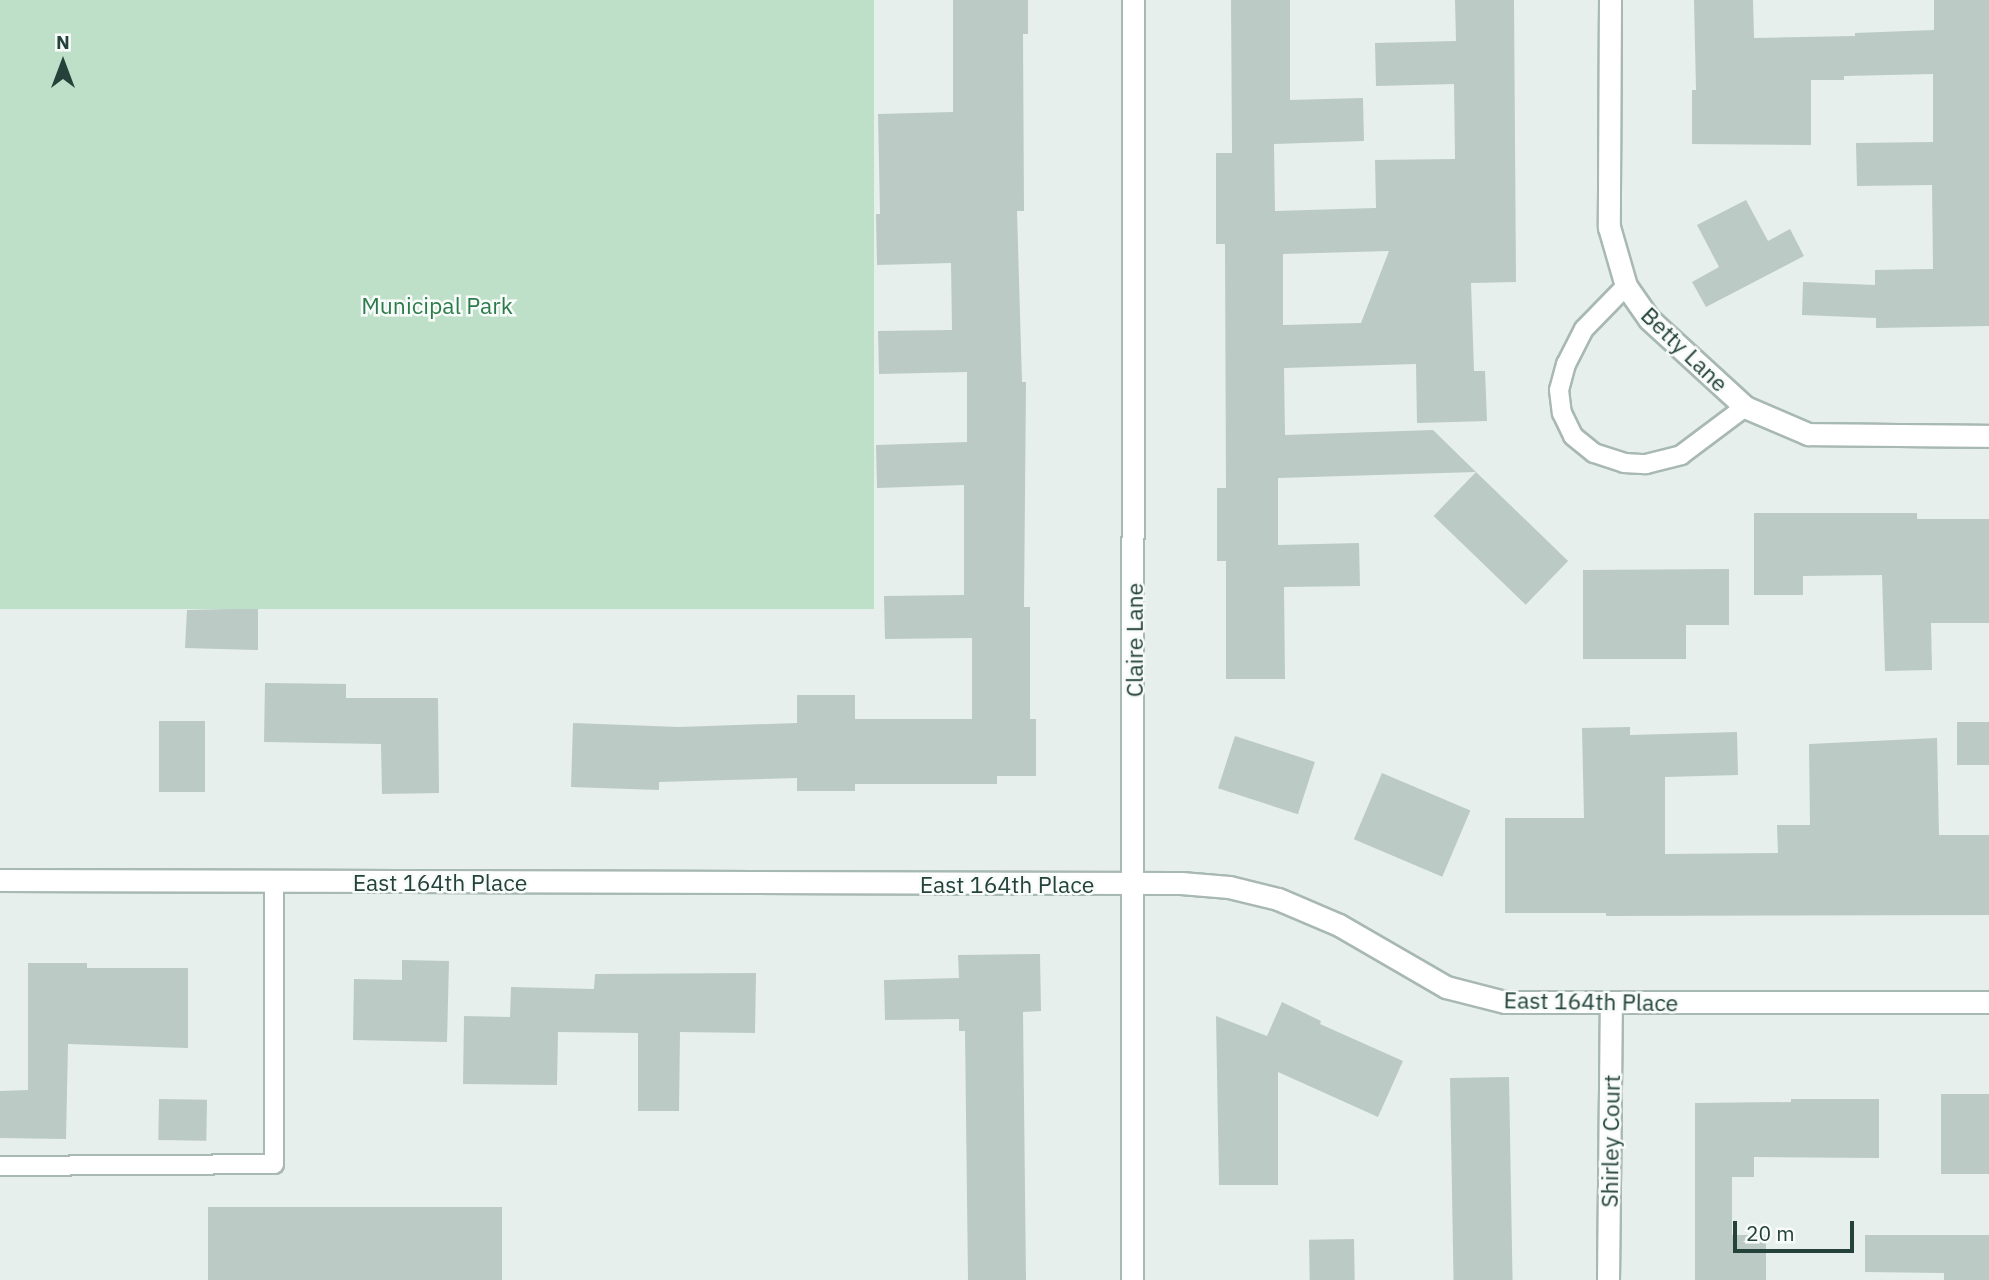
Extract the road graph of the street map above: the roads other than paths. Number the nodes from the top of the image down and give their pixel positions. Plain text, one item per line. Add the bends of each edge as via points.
1 (1133, 0) edge
2 (1610, 0) edge
3 (1626, 286) junction
4 (1745, 407) junction
5 (1989, 436) edge
6 (0, 880) edge
7 (274, 881) junction
8 (1134, 884) junction
9 (1989, 1002) edge
10 (1611, 1003) junction
11 (0, 1166) edge
12 (1132, 1280) edge
13 (1608, 1280) edge

1 - 8 street, Claire Lane
2 - 3 street, Betty Lane via 1609,227
3 - 4 street, Betty Lane via 1649,318
3 - 4 lane via 1584,329 1566,364 1559,390 1562,412 1573,436 1594,453 1624,463 1646,464 1681,455
4 - 5 street, Betty Lane via 1808,434
6 - 7 street, East 164th Place
7 - 8 street, East 164th Place
7 - 11 lane via 274,1164
8 - 10 street, East 164th Place via 1229,887 1278,899 1339,925 1463,994 1505,1002
8 - 12 street, Claire Lane
9 - 10 street, East 164th Place
10 - 13 street, Shirley Court

